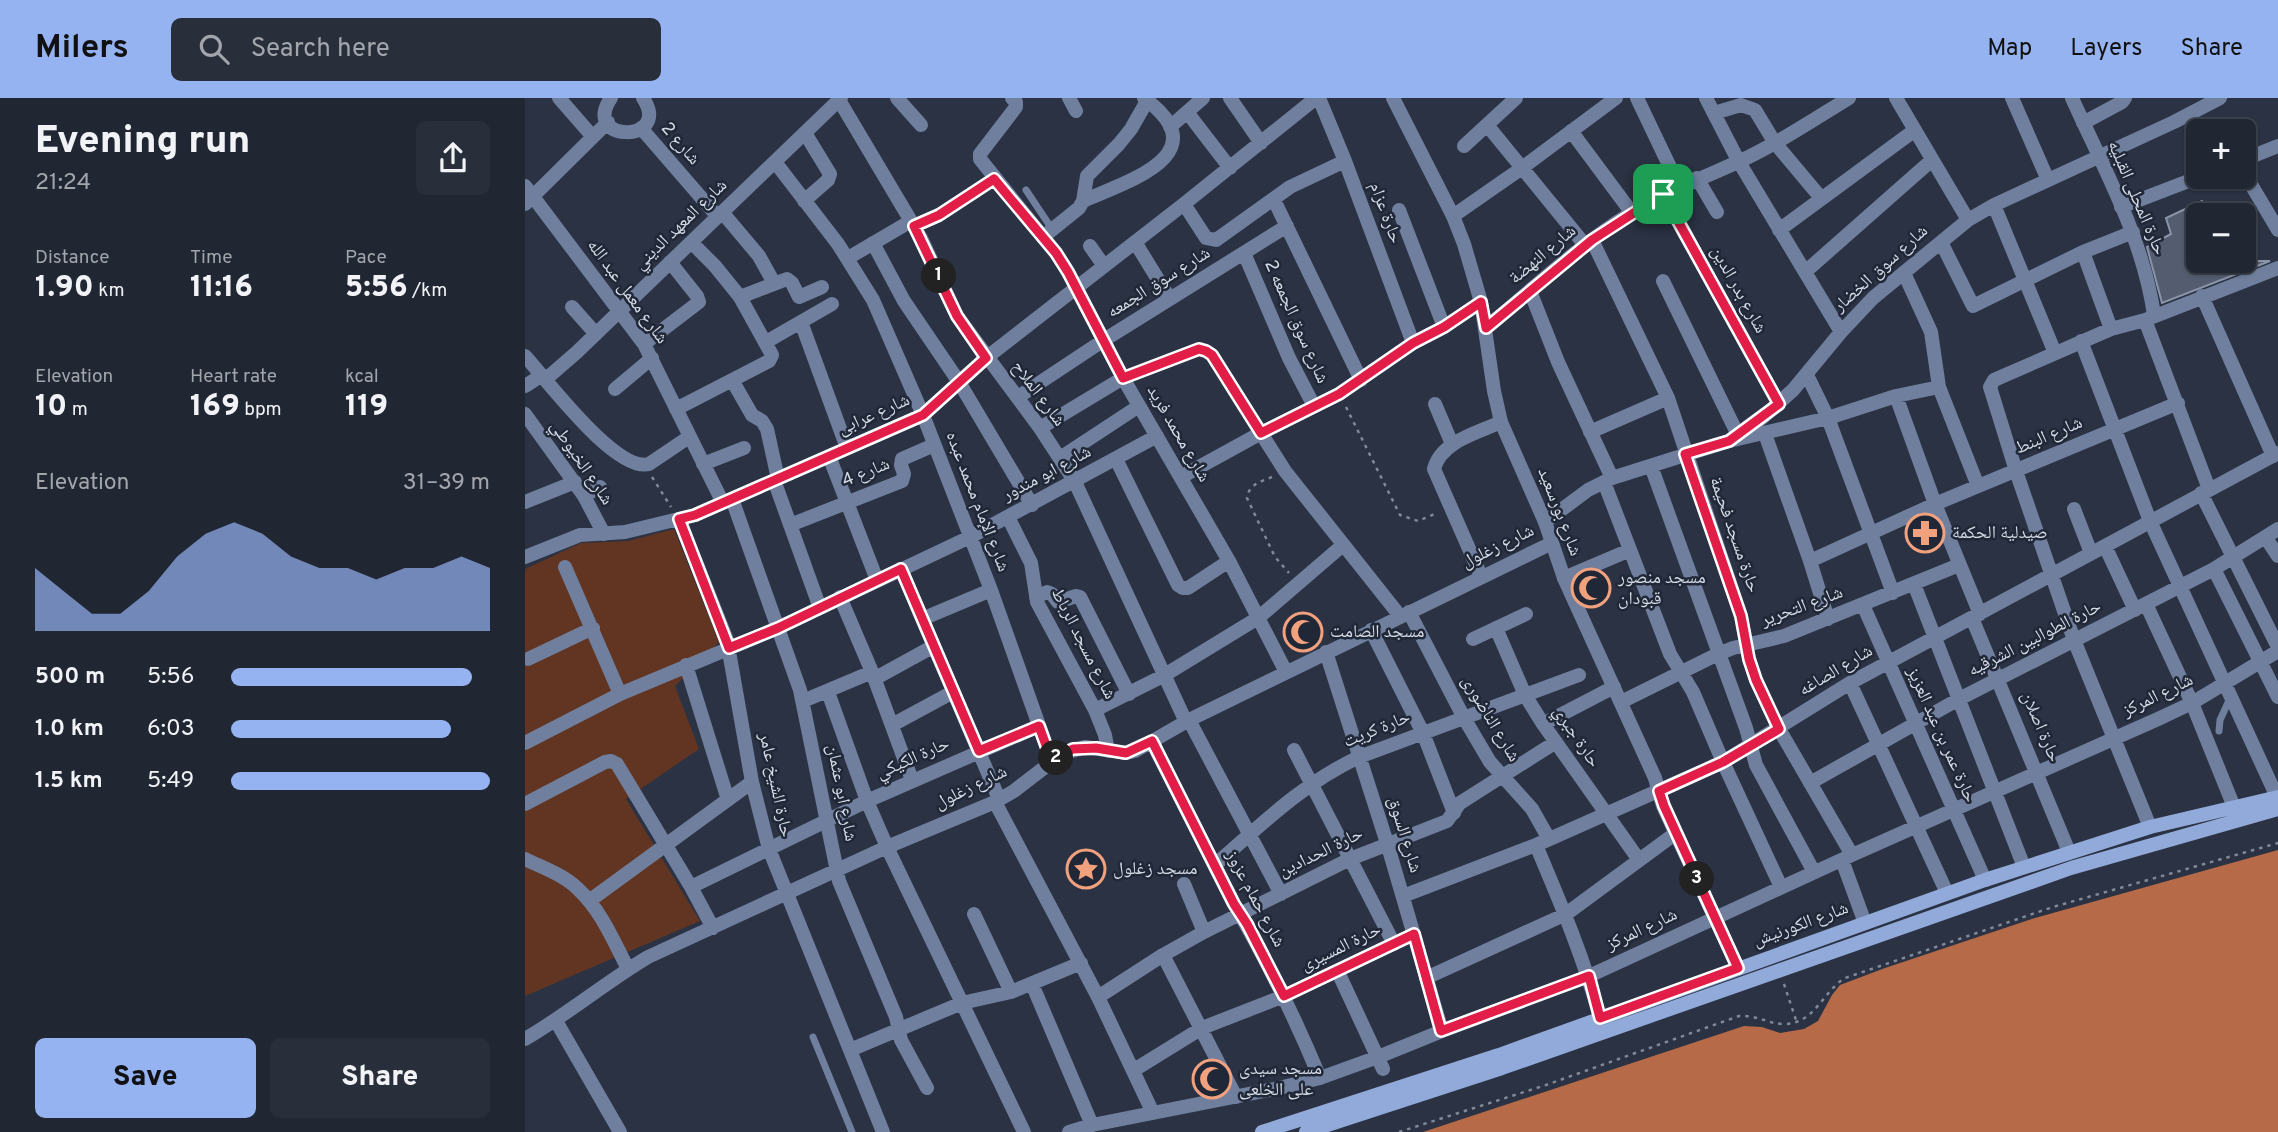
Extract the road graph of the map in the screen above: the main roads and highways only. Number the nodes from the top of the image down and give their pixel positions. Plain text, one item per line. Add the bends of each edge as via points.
1 (2278, 797) edge
2 (2278, 809) edge
3 (1713, 985) junction
4 (1262, 1132) edge
5 (1306, 1132) edge

1 - 3 main road, شارع الكورنيش via 2150,827 2069,852 1738,968
2 - 3 main road, شارع الكورنيش via 2071,868 1779,970
3 - 4 main road, شارع الكورنيش via 1600,1018
3 - 5 main road, شارع الكورنيش via 1502,1068

